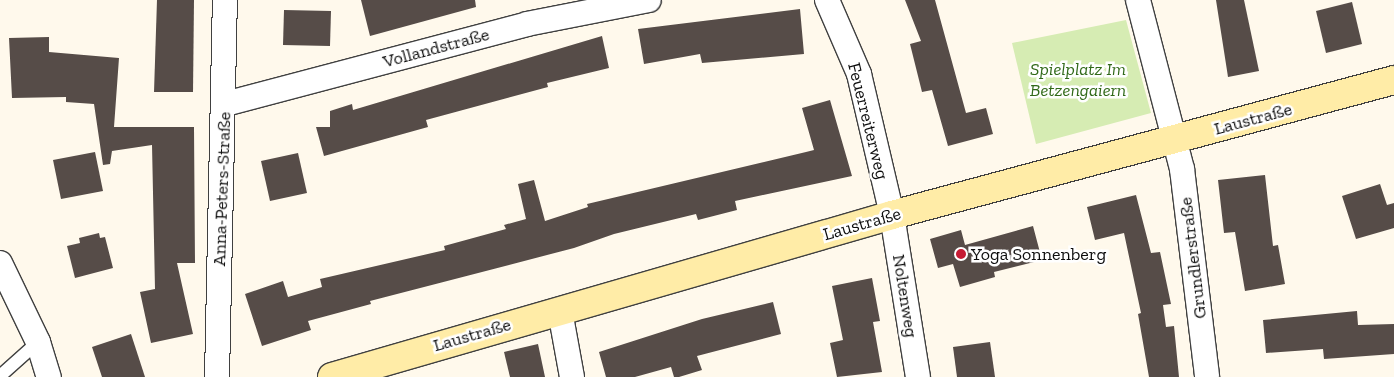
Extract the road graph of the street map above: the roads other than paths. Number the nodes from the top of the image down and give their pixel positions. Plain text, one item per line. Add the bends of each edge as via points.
1 (225, 0) edge
2 (649, 0) edge
3 (827, 0) edge
4 (1138, 0) edge
5 (1394, 80) edge
6 (225, 104) junction
7 (1175, 140) junction
8 (892, 215) junction
9 (0, 263) edge
10 (560, 311) junction
11 (38, 342) junction
12 (348, 374) edge
13 (0, 376) edge
14 (49, 377) edge
15 (217, 377) edge
16 (572, 377) edge
17 (918, 377) edge
18 (1206, 377) edge

1 - 6 street, Anna-Peters-Straße
2 - 6 street, Vollandstraße via 528,24
3 - 8 street, Feuerreiterweg via 860,74
4 - 7 street, Grundlerstraße
5 - 7 street, Laustraße
6 - 15 street, Anna-Peters-Straße
7 - 8 street, Laustraße
7 - 18 street, Grundlerstraße via 1182,169
8 - 10 street, Laustraße
8 - 17 street, Noltenweg
9 - 11 street
10 - 12 street, Laustraße
10 - 16 street
11 - 13 lane
11 - 14 street

